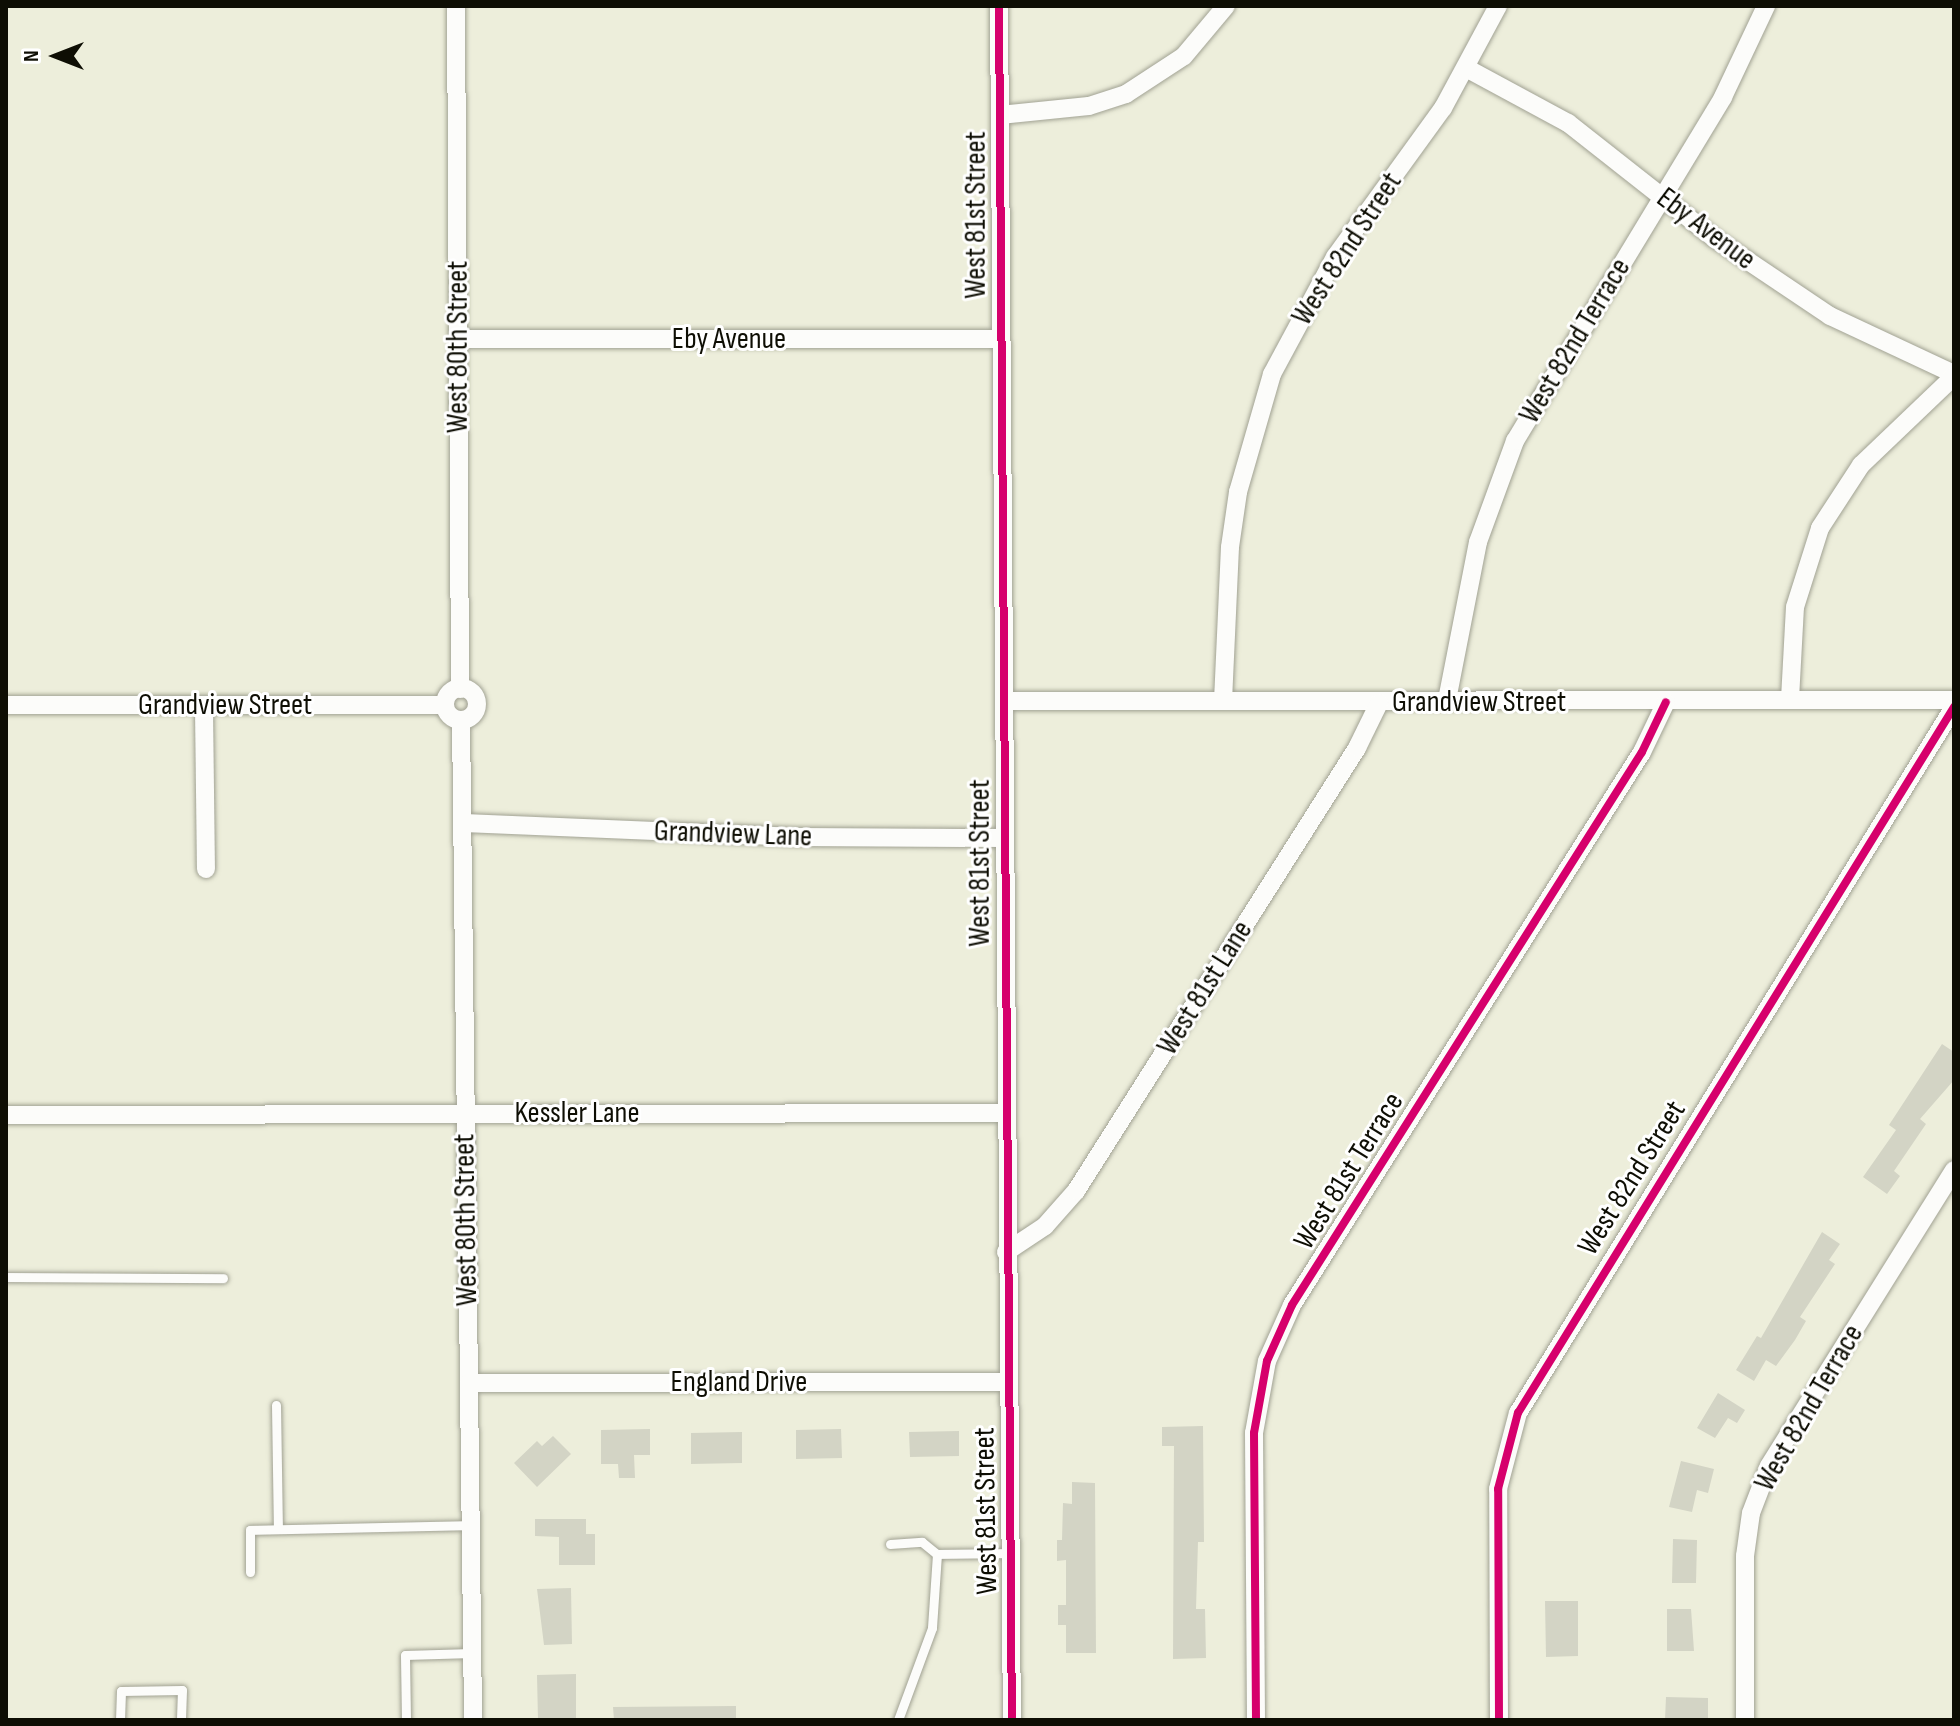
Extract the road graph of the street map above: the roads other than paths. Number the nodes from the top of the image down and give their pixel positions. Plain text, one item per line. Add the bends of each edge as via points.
1 (456, 6) edge
2 (999, 6) edge
3 (1226, 6) edge
4 (1498, 6) edge
5 (1766, 6) edge
6 (1468, 69) junction
7 (1000, 115) junction
8 (1662, 197) junction
9 (458, 339) junction
10 (1000, 339) junction
11 (1954, 375) edge
12 (460, 689) junction
13 (1790, 699) junction
14 (1447, 700) junction
15 (1954, 700) edge
16 (1004, 701) junction
17 (1223, 701) junction
18 (1666, 702) junction
19 (1379, 703) junction
20 (6, 705) edge
21 (445, 705) junction
22 (1954, 707) edge
23 (204, 709) junction
24 (461, 720) junction
25 (464, 823) junction
26 (1003, 838) junction
27 (206, 869) dead end
28 (464, 1113) junction
29 (1005, 1113) junction
30 (6, 1115) edge
31 (1954, 1170) edge
32 (1006, 1252) junction
33 (6, 1277) edge
34 (223, 1278) dead end
35 (1008, 1382) junction
36 (469, 1383) junction
37 (276, 1405) dead end
38 (471, 1525) junction
39 (278, 1529) junction
40 (890, 1544) dead end
41 (1010, 1553) junction
42 (937, 1554) junction
43 (250, 1572) dead end
44 (473, 1653) junction
45 (120, 1720) edge
46 (181, 1720) edge
47 (406, 1720) edge
48 (473, 1720) edge
49 (898, 1720) edge
50 (1012, 1720) edge
51 (1256, 1720) edge
52 (1499, 1720) edge
53 (1745, 1720) edge

1 - 9 street, West 80th Street
2 - 7 street, West 81st Street
3 - 7 street via 1184,56 1126,94 1089,106
4 - 6 street, West 82nd Street
5 - 8 street, West 82nd Terrace via 1723,97
6 - 8 street, Eby Avenue via 1568,123
6 - 17 street, West 82nd Street via 1335,257 1272,374 1238,492 1230,547
7 - 10 street, West 81st Street
8 - 11 street, Eby Avenue via 1830,316
8 - 14 street, West 82nd Terrace via 1515,441 1478,542
9 - 10 street, Eby Avenue
9 - 12 street, West 80th Street
10 - 16 street, West 81st Street
11 - 13 street via 1861,465 1820,528 1795,607
12 - 21 street via 451,692
12 - 24 street via 472,693 476,702 472,716
13 - 15 street, Grandview Street
13 - 18 street, Grandview Street
14 - 18 street, Grandview Street
14 - 19 street, Grandview Street
16 - 17 street, Grandview Street
16 - 26 street, West 81st Street
17 - 19 street, Grandview Street
18 - 51 street, West 81st Terrace via 1634,765 1292,1305 1267,1361 1254,1433
19 - 32 street, West 81st Lane via 1357,748 1076,1191 1045,1226
20 - 23 street, Grandview Street
21 - 23 street, Grandview Street
21 - 24 street via 449,715
22 - 52 street, West 82nd Street via 1518,1413 1498,1489
23 - 27 street
24 - 25 street, West 80th Street
25 - 26 street, Grandview Lane via 798,837
25 - 28 street, West 80th Street
26 - 29 street, West 81st Street
28 - 29 street, Kessler Lane
28 - 30 street, Kessler Lane
28 - 36 street, West 80th Street
29 - 32 street, West 81st Street
31 - 53 street, West 82nd Terrace via 1769,1466 1751,1513 1745,1556
32 - 35 street, West 81st Street
33 - 34 lane
35 - 36 street, England Drive
35 - 41 street, West 81st Street
36 - 38 street, West 80th Street
37 - 39 lane
38 - 39 lane
38 - 44 street, West 80th Street
39 - 43 lane via 250,1530
40 - 42 lane via 922,1542
41 - 42 lane
41 - 50 street, West 81st Street
42 - 49 lane via 932,1628
44 - 47 lane via 405,1655
44 - 48 street, West 80th Street
45 - 46 lane via 121,1691 182,1690

